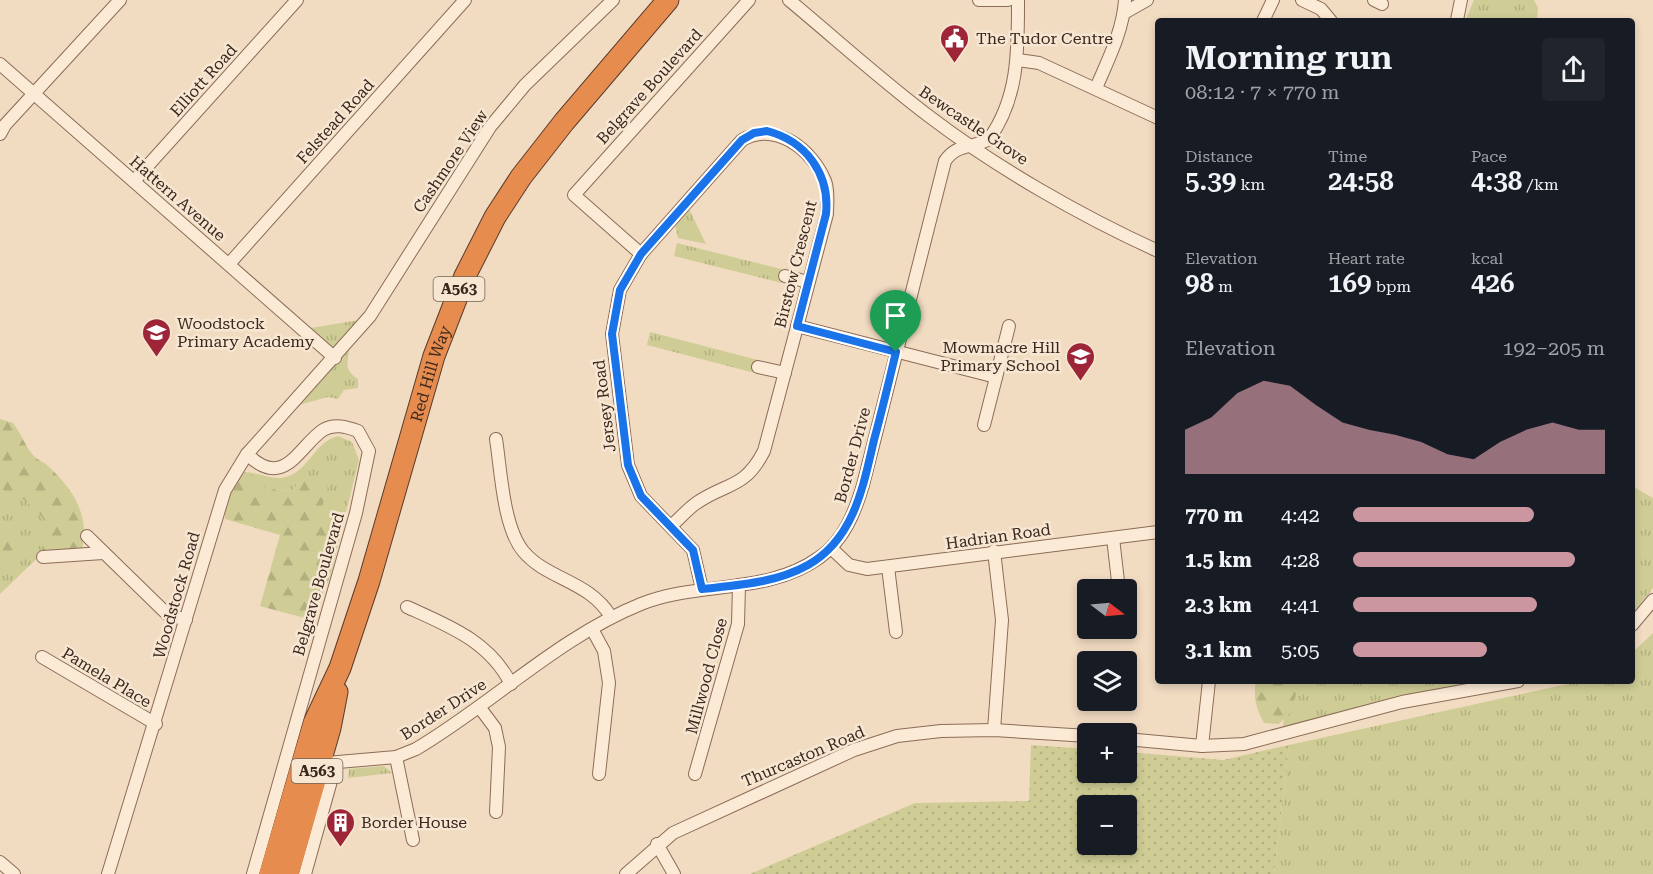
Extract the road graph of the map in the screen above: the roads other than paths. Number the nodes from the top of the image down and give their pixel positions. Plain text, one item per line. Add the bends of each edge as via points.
1 (120, 0) edge
2 (297, 0) edge
3 (465, 0) edge
4 (613, 0) edge
5 (668, 0) edge
6 (677, 0) edge
7 (749, 0) edge
8 (789, 0) edge
9 (979, 0) edge
10 (1008, 0) edge
11 (1018, 0) edge
12 (1125, 0) edge
13 (1147, 0) edge
14 (1273, 0) edge
15 (1302, 0) edge
16 (1461, 0) edge
17 (1124, 13) junction
18 (1264, 18) edge
19 (1328, 18) edge
20 (1457, 18) edge
21 (650, 24) junction
22 (1018, 60) junction
23 (0, 64) edge
24 (1096, 88) junction
25 (35, 94) junction
26 (1155, 117) edge
27 (0, 134) edge
28 (971, 144) junction
29 (134, 182) junction
30 (1155, 250) edge
31 (641, 254) junction
32 (229, 264) junction
33 (785, 276) dead end
34 (808, 282) junction
35 (797, 326) junction
36 (1009, 326) dead end
37 (896, 352) junction
38 (335, 358) junction
39 (758, 367) dead end
40 (785, 373) junction
41 (996, 377) junction
42 (984, 425) dead end
43 (496, 439) dead end
44 (247, 454) junction
45 (672, 526) junction
46 (1155, 532) edge
47 (87, 536) dead end
48 (1113, 538) junction
49 (831, 548) junction
50 (994, 551) junction
51 (103, 553) junction
52 (43, 557) dead end
53 (888, 567) junction
54 (1118, 579) edge
55 (739, 585) junction
56 (702, 589) junction
57 (1653, 600) edge
58 (407, 608) dead end
59 (611, 617) junction
60 (186, 620) junction
61 (1635, 621) edge
62 (592, 628) junction
63 (896, 632) dead end
64 (42, 657) dead end
65 (511, 684) junction
66 (1209, 684) edge
67 (1501, 684) edge
68 (480, 708) junction
69 (156, 724) junction
70 (994, 730) junction
71 (1077, 735) edge
72 (1137, 740) edge
73 (1202, 746) junction
74 (396, 758) junction
75 (319, 764) junction
76 (604, 768) dead end
77 (695, 774) dead end
78 (496, 812) dead end
79 (413, 840) dead end
80 (657, 844) junction
81 (0, 862) edge
82 (14, 874) edge
83 (108, 874) edge
84 (253, 874) edge
85 (270, 874) edge
86 (288, 874) edge
87 (305, 874) edge
88 (626, 874) edge
89 (674, 874) edge

1 - 25 street
2 - 29 street, Elliott Road
3 - 32 street, Felstead Road
4 - 38 street, Cashmore View via 525,85 490,127 369,316
5 - 21 highway, Red Hill Way / A563
6 - 21 highway, Red Hill Way / A563
7 - 31 street, Belgrave Boulevard via 574,195
8 - 28 street, Bewcastle Grove via 890,85
9 - 10 street
11 - 22 street, Border Drive
12 - 17 street
13 - 17 street
14 - 18 street
15 - 19 street via 1321,9
16 - 20 street
17 - 24 street
21 - 75 highway, Red Hill Way / A563 via 521,177 465,276 434,356 340,668 314,723
22 - 24 street via 1039,63
22 - 28 street, Border Drive via 1007,105 994,132 988,140
23 - 25 street, Hattern Avenue
24 - 26 street
25 - 27 street
25 - 29 street, Hattern Avenue
28 - 30 street, Bewcastle Grove via 1056,200
28 - 37 street, Border Drive via 951,152 945,161
29 - 32 street, Hattern Avenue
31 - 34 street, Birstow Crescent via 742,140 767,131 787,138 811,160 826,183 826,214
31 - 45 street, Jersey Road via 627,274 615,305 612,334 630,472 641,496
32 - 38 street, Hattern Avenue
33 - 34 street
34 - 35 street, Birstow Crescent
35 - 37 street
35 - 40 street, Birstow Crescent
36 - 41 street
37 - 41 street
37 - 49 street, Border Drive via 857,505
38 - 44 street, Woodstock Road
39 - 40 street
40 - 45 street, Birstow Crescent via 756,468 745,479 696,503
41 - 42 street
43 - 59 street via 517,542 533,560 597,597
44 - 60 street, Woodstock Road via 225,490
44 - 84 street, Belgrave Boulevard via 265,466 287,465 323,430 335,426 358,431 369,451 353,524
45 - 56 street, Jersey Road via 693,550
46 - 48 street, Hadrian Road
47 - 51 street
48 - 50 street, Hadrian Road
48 - 54 street
49 - 53 street, Hadrian Road via 858,568
49 - 55 street, Border Drive via 789,573
50 - 53 street, Hadrian Road
50 - 70 street via 1002,620
51 - 52 street
51 - 60 street via 167,614
53 - 63 street
55 - 56 street, Border Drive
55 - 77 street, Millwood Close via 738,624
56 - 59 street, Border Drive via 668,595
57 - 61 street
58 - 65 street via 472,639 490,653
59 - 62 street, Border Drive
60 - 69 street, Woodstock Road
62 - 65 street, Border Drive
62 - 76 street via 609,667
64 - 69 street, Pamela Place
65 - 68 street, Border Drive
66 - 73 street
67 - 73 street via 1402,702 1244,744
68 - 74 street, Border Drive
68 - 78 street via 495,728 499,747
69 - 83 street, Woodstock Road
70 - 71 street, Thurcaston Road
70 - 80 street, Thurcaston Road via 897,736 854,750 673,833
72 - 73 street
74 - 75 street, Border Drive
74 - 79 street
75 - 85 highway, Red Hill Way / A563
75 - 86 highway, Red Hill Way / A563
75 - 87 street
80 - 88 street, Thurcaston Road
80 - 89 street
81 - 82 street

